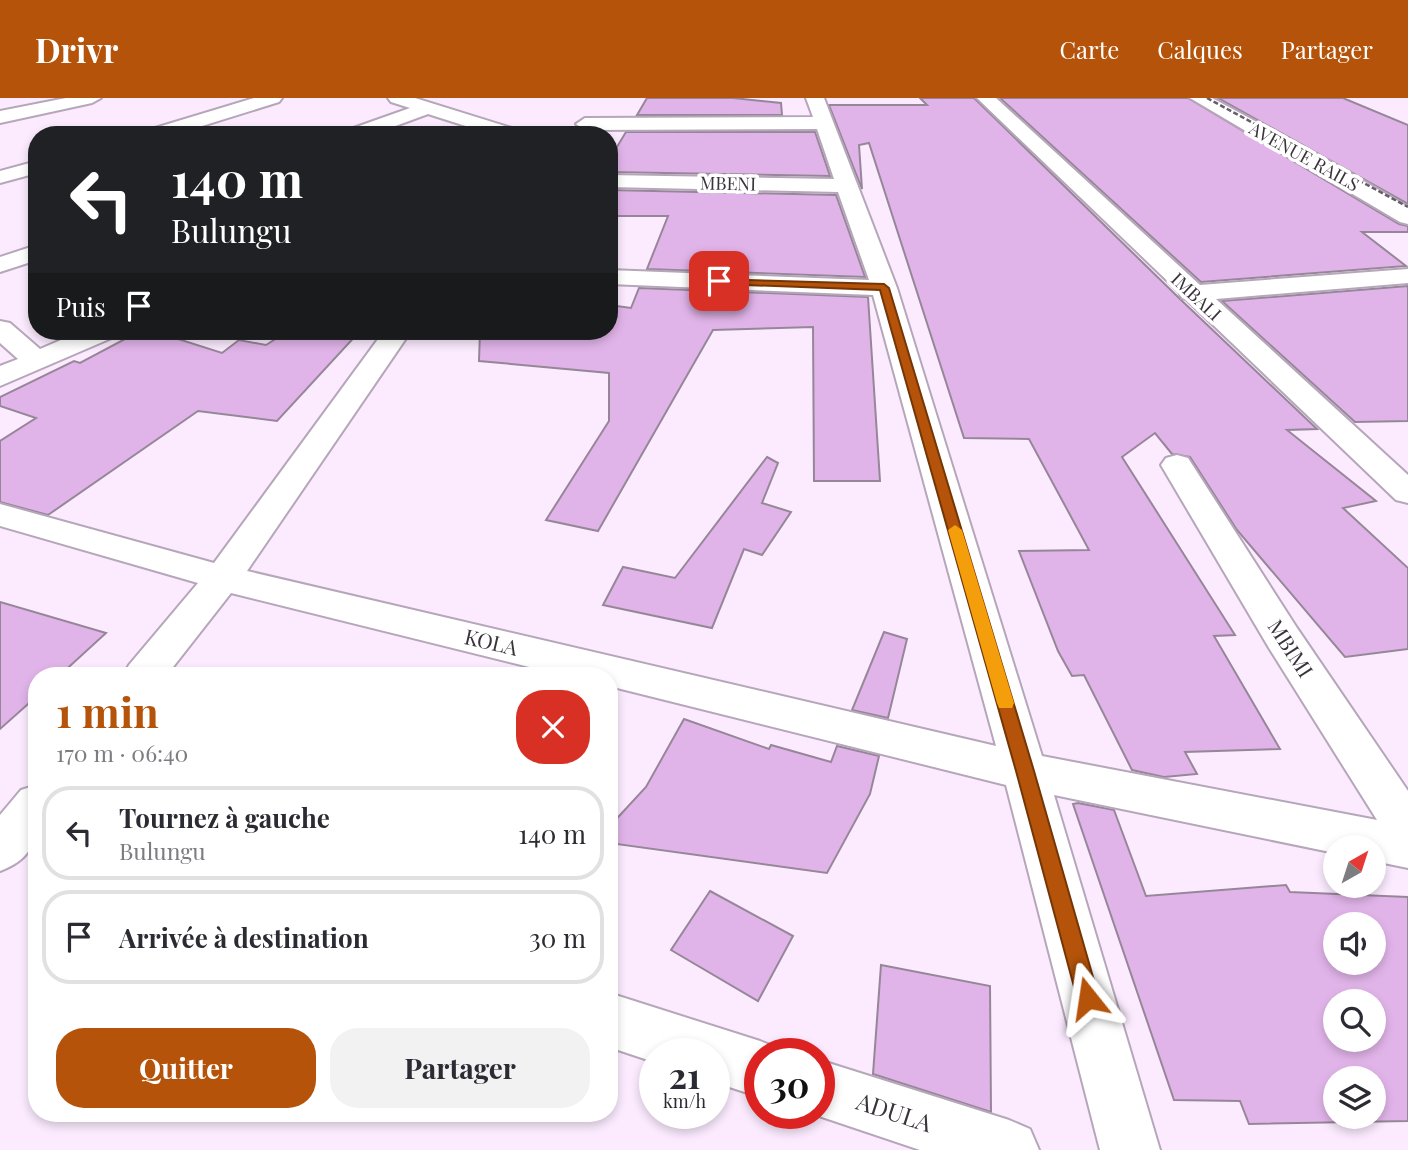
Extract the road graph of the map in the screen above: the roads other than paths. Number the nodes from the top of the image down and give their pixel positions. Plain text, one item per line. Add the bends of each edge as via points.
1 (92, 98) edge
2 (273, 98) edge
3 (397, 98) edge
4 (815, 98) edge
5 (986, 98) edge
6 (1199, 98) edge
7 (618, 104) dead end
8 (427, 108) junction
9 (0, 117) edge
10 (824, 123) junction
11 (181, 126) edge
12 (377, 126) edge
13 (485, 126) edge
14 (580, 126) edge
15 (618, 126) edge
16 (28, 169) edge
17 (0, 177) edge
18 (618, 181) edge
19 (847, 186) junction
20 (1408, 217) edge
21 (28, 255) edge
22 (0, 265) edge
23 (618, 276) edge
24 (1408, 276) edge
25 (884, 288) junction
26 (1191, 293) junction
27 (0, 329) edge
28 (83, 340) edge
29 (392, 340) edge
30 (36, 360) junction
31 (0, 377) edge
32 (1177, 465) dead end
33 (1408, 493) edge
34 (0, 515) edge
35 (223, 578) junction
36 (150, 667) edge
37 (593, 667) edge
38 (618, 673) edge
39 (1025, 771) junction
40 (1408, 829) edge
41 (1408, 847) edge
42 (618, 1023) edge
43 (664, 1038) edge
44 (835, 1093) edge
45 (1009, 1150) edge
46 (1130, 1150) edge

1 - 9 street
2 - 11 street
3 - 8 street
4 - 10 street
5 - 26 street, IMBALI
6 - 20 street, AVENUE RAILS
7 - 14 street
8 - 12 street
8 - 13 street
10 - 15 street
10 - 19 street
16 - 17 street
18 - 19 street, MBENI
19 - 25 street
21 - 22 street
23 - 25 street
24 - 26 street
25 - 39 street
26 - 33 street, IMBALI
27 - 30 street
28 - 30 street
29 - 35 street
30 - 31 street
32 - 40 street, MBIMI
34 - 35 street, KOLA
35 - 36 street
35 - 37 street, KOLA
38 - 39 street, KOLA
39 - 41 street, KOLA
39 - 46 street
42 - 43 street
44 - 45 street, ADULA

